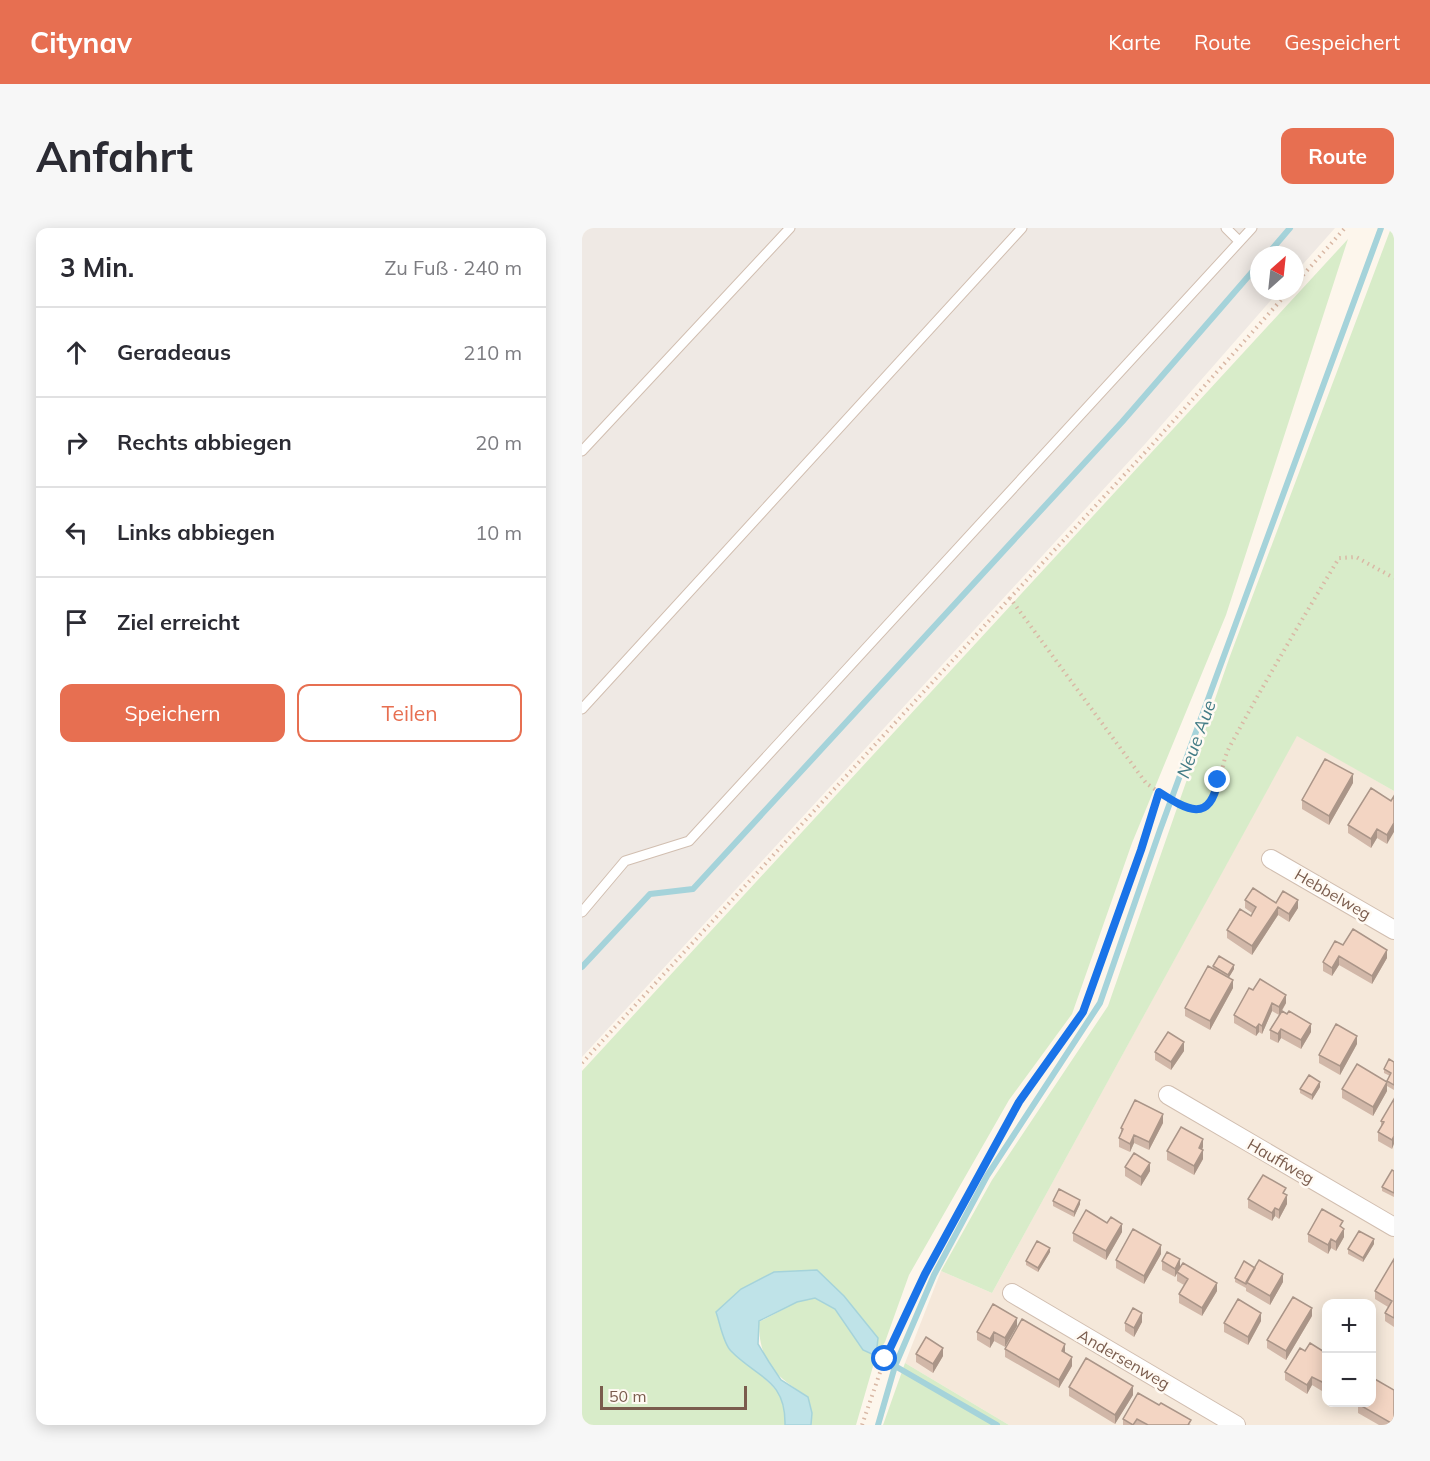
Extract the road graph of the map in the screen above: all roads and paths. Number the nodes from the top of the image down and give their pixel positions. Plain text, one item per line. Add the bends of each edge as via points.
1 (790, 228) edge
2 (1022, 228) edge
3 (1226, 228) edge
4 (1252, 228) edge
5 (1345, 228) edge
6 (1239, 241) junction
7 (1304, 274) edge
8 (1281, 300) edge
9 (582, 451) edge
10 (1394, 578) edge
11 (1010, 598) junction
12 (582, 709) edge
13 (1159, 792) junction
14 (1271, 859) dead end
15 (582, 912) edge
16 (1394, 930) edge
17 (582, 1063) edge
18 (1168, 1095) dead end
19 (1394, 1227) edge
20 (1012, 1293) dead end
21 (862, 1425) edge
22 (1236, 1425) edge

1 - 9 lane
2 - 12 lane
3 - 6 lane
4 - 6 lane
5 - 7 path
6 - 15 lane via 689,841 626,861
8 - 11 path
10 - 13 path via 1356,557 1339,558 1223,758 1215,797 1205,808 1193,810
11 - 13 path via 1146,783
11 - 17 path
13 - 21 path via 1083,1012 1019,1102 925,1274 885,1359
14 - 16 street, Hebbelweg
18 - 19 street, Hauffweg
20 - 22 street, Andersenweg

